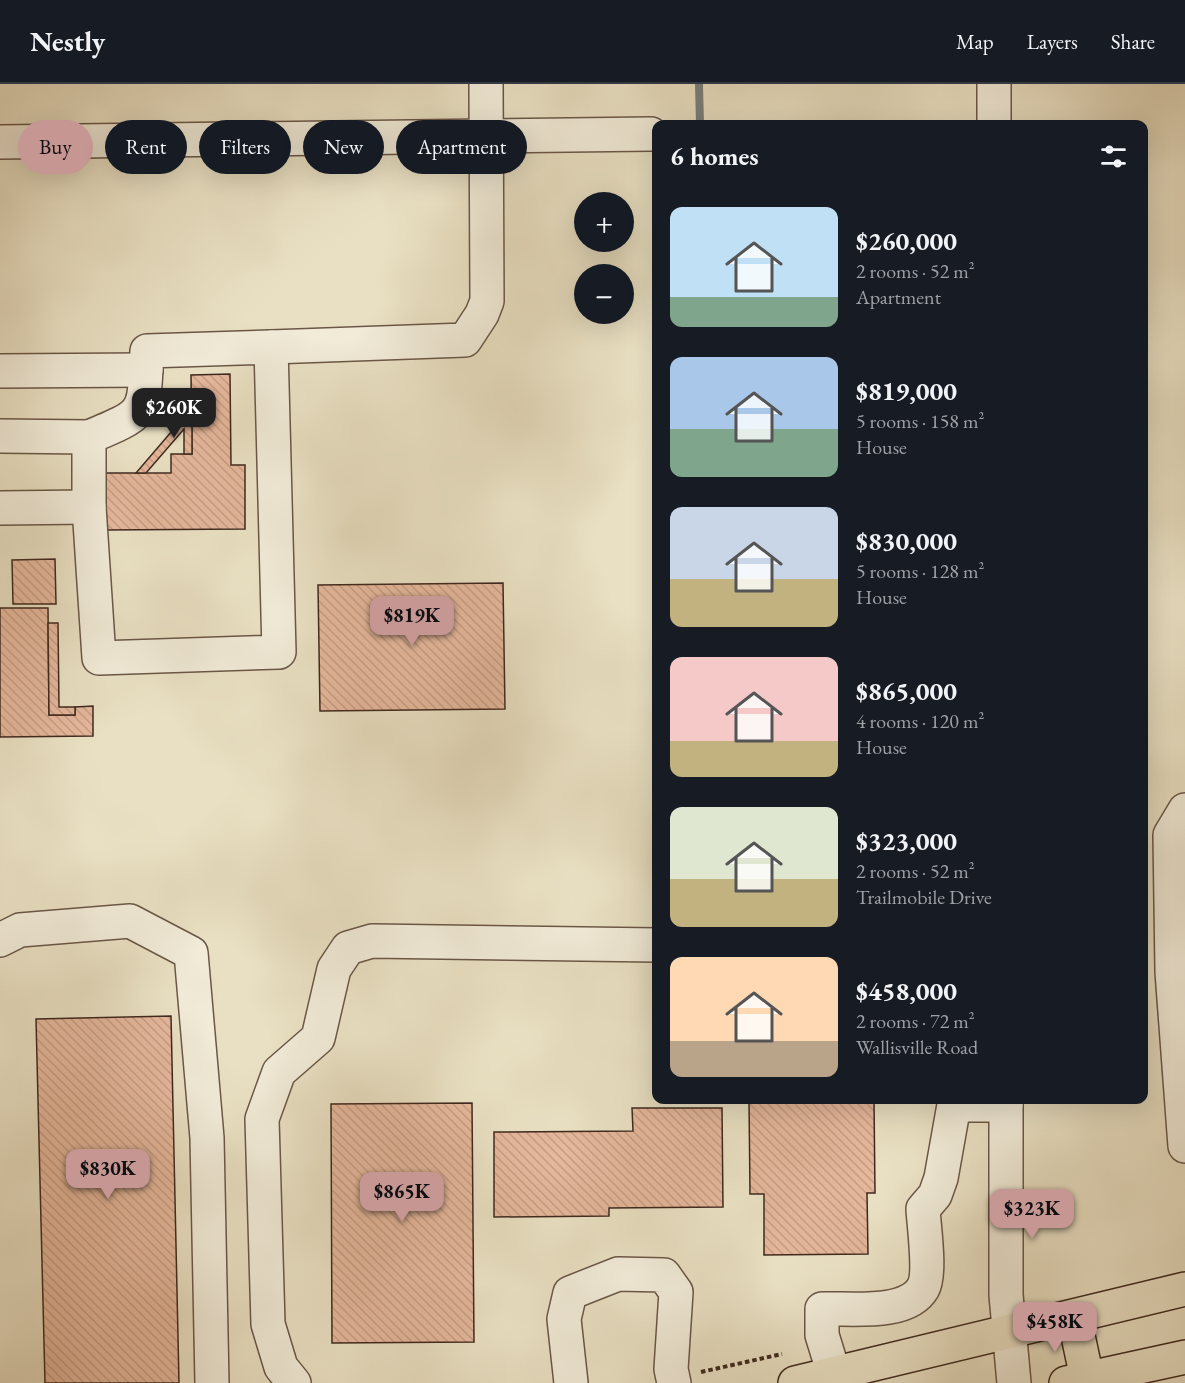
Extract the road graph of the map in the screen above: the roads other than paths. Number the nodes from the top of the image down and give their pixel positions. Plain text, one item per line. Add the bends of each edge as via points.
1 (486, 84) edge
2 (994, 84) edge
3 (486, 120) edge
4 (994, 120) edge
5 (651, 134) dead end
6 (527, 136) edge
7 (396, 137) edge
8 (0, 142) edge
9 (486, 174) edge
10 (271, 347) junction
11 (146, 370) junction
12 (0, 371) edge
13 (0, 436) edge
14 (89, 437) junction
15 (89, 507) junction
16 (0, 508) edge
17 (1185, 810) edge
18 (0, 940) edge
19 (652, 945) edge
20 (951, 1104) edge
21 (1006, 1104) edge
22 (1185, 1146) edge
23 (1185, 1289) edge
24 (1074, 1317) junction
25 (1009, 1333) junction
26 (1185, 1357) edge
27 (834, 1374) junction
28 (1080, 1382) edge
29 (212, 1383) edge
30 (294, 1383) edge
31 (571, 1383) edge
32 (674, 1383) edge
33 (795, 1383) edge
34 (1014, 1383) edge

1 - 3 street
2 - 4 street
5 - 6 street
7 - 8 street
9 - 10 street via 487,301 465,340
10 - 11 street via 147,351
10 - 15 street via 279,652 99,658
11 - 12 street
11 - 14 street via 146,397 131,420
13 - 14 street
14 - 15 street
15 - 16 street
17 - 22 street via 1170,835 1172,972
18 - 29 street via 20,930 130,921 191,953 207,1138
19 - 30 street via 372,941 348,948 334,969 318,1038 279,1072 262,1119 268,1324 281,1367
20 - 27 street via 941,1178 935,1195 923,1209 922,1288 892,1308 822,1309 822,1335
21 - 25 street
23 - 24 main road
24 - 25 main road
24 - 28 main road
25 - 27 main road
25 - 34 street
26 - 28 main road
27 - 33 main road
31 - 32 street via 564,1319 570,1293 618,1274 664,1275 676,1292 671,1369

